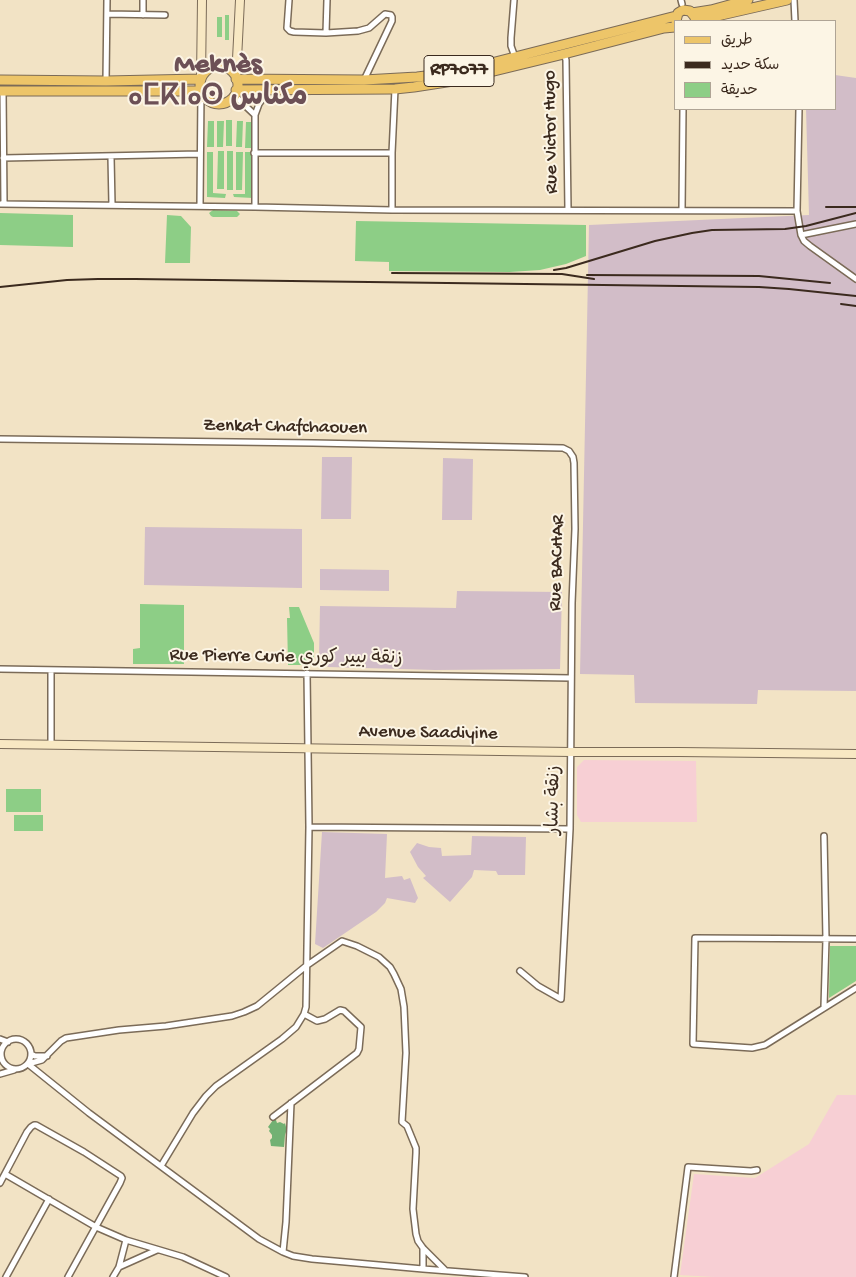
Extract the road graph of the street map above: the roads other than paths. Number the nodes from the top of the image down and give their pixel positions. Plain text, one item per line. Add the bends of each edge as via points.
1 (107, 0) edge
2 (143, 0) edge
3 (202, 0) edge
4 (240, 0) edge
5 (290, 0) edge
6 (327, 0) edge
7 (514, 0) edge
8 (748, 0) edge
9 (787, 0) edge
10 (794, 0) edge
11 (685, 13) edge
12 (107, 14) junction
13 (143, 15) junction
14 (165, 15) dead end
15 (795, 20) edge
16 (674, 27) edge
17 (326, 33) junction
18 (564, 54) junction
19 (515, 57) junction
20 (201, 79) junction
21 (236, 79) junction
22 (0, 80) edge
23 (364, 80) junction
24 (106, 81) junction
25 (269, 90) junction
26 (395, 90) junction
27 (1, 91) edge
28 (201, 91) junction
29 (235, 93) junction
30 (683, 110) edge
31 (800, 110) edge
32 (255, 115) junction
33 (254, 153) junction
34 (392, 153) junction
35 (200, 154) junction
36 (111, 157) junction
37 (4, 158) junction
38 (2, 204) edge
39 (112, 205) junction
40 (200, 206) junction
41 (255, 207) junction
42 (392, 210) junction
43 (568, 210) junction
44 (682, 210) junction
45 (797, 211) junction
46 (856, 224) edge
47 (801, 235) junction
48 (856, 278) edge
49 (0, 439) edge
50 (569, 451) joint
51 (0, 668) edge
52 (51, 670) junction
53 (308, 673) junction
54 (571, 678) junction
55 (0, 744) edge
56 (50, 745) junction
57 (309, 748) junction
58 (571, 752) junction
59 (856, 754) edge
60 (308, 827) junction
61 (570, 829) junction
62 (824, 836) dead end
63 (826, 939) junction
64 (856, 939) edge
65 (306, 966) junction
66 (520, 971) dead end
67 (856, 988) edge
68 (824, 1007) junction
69 (304, 1014) junction
70 (0, 1039) edge
71 (8, 1042) junction
72 (1, 1051) edge
73 (31, 1054) junction
74 (47, 1056) junction
75 (28, 1064) junction
76 (18, 1069) junction
77 (0, 1074) edge
78 (291, 1103) junction
79 (273, 1117) dead end
80 (161, 1166) junction
81 (757, 1170) dead end
82 (5, 1174) junction
83 (0, 1183) edge
84 (49, 1200) junction
85 (96, 1227) junction
86 (126, 1240) junction
87 (423, 1248) junction
88 (158, 1250) junction
89 (283, 1252) junction
90 (119, 1267) junction
91 (424, 1269) junction
92 (444, 1270) junction
93 (6, 1277) edge
94 (68, 1277) edge
95 (113, 1277) edge
96 (226, 1277) edge
97 (525, 1277) edge
98 (674, 1277) edge

1 - 12 street
2 - 13 street
3 - 20 main road
4 - 21 main road
5 - 17 street via 288,30
6 - 17 street
7 - 19 street via 511,46
8 - 11 main road, RP7077
9 - 11 main road, RP7077
10 - 15 street
11 - 19 main road, RP7077
12 - 13 street
12 - 24 street
13 - 14 street
16 - 18 main road, RP7077
17 - 23 street via 363,30 384,15 391,15 392,21
18 - 26 main road, RP7077 via 452,81
18 - 43 street, Rue Victor Hugo via 567,70
19 - 23 main road, RP7077 via 452,73
20 - 21 main road via 207,70 218,66 229,70
20 - 24 main road
20 - 28 main road
21 - 23 main road, RP7077
21 - 29 main road
22 - 24 main road
25 - 26 main road, RP7077
25 - 29 main road, RP7077
25 - 32 street
26 - 34 street
27 - 28 main road, RP7077
27 - 37 street
28 - 29 main road, RP7077 via 214,103 225,102
28 - 35 street
29 - 32 street
30 - 44 street
31 - 45 street
32 - 33 street
33 - 34 street
33 - 41 street
34 - 42 street
35 - 36 street
35 - 40 street
36 - 37 street
36 - 39 street
37 - 38 street
38 - 39 street
39 - 40 street
40 - 41 street
41 - 42 street
42 - 43 street
43 - 44 street
44 - 45 street
45 - 47 street
46 - 47 street
47 - 48 street via 810,246
49 - 50 street, Zenkat Chafchaouen via 313,442 563,448
50 - 54 street, Rue BACHAR via 574,463 575,510
51 - 52 street, Rue Pierre Curie زنقة بيير كوري
52 - 53 street, Rue Pierre Curie زنقة بيير كوري
52 - 56 street
53 - 54 street, Rue Pierre Curie زنقة بيير كوري
53 - 57 street
54 - 58 street, زنقة بشار
55 - 56 main road, Avenue Saadiyine
56 - 57 main road, Avenue Saadiyine
57 - 58 main road, Avenue Saadiyine
57 - 60 street
58 - 59 main road, Avenue Saadiyine
58 - 61 street, زنقة بشار
60 - 61 street
60 - 65 street
61 - 66 street, زنقة بشار via 560,999
62 - 63 street
63 - 64 street
63 - 68 street
63 - 68 street via 694,938 693,1044 752,1048 765,1044
65 - 69 street
65 - 74 street via 257,1006 244,1012 208,1020 66,1038
65 - 87 street via 342,941 378,957 390,967 398,982 404,1007 406,1053 402,1122 407,1126 416,1148 413,1209 418,1241
67 - 68 street
69 - 78 street via 317,1020 344,1011 361,1027 359,1049
69 - 80 street via 296,1027 282,1039 206,1096
70 - 71 street
71 - 72 street
71 - 73 street via 24,1041
72 - 76 street via 4,1063
73 - 74 street
73 - 75 street
74 - 75 street
75 - 76 street
75 - 80 street
76 - 77 street
78 - 79 street
78 - 89 street
80 - 89 street via 259,1239
81 - 98 street via 688,1167
82 - 83 street
82 - 84 street
82 - 85 street via 34,1125 84,1152 122,1178
84 - 85 street
84 - 93 street
85 - 86 street
85 - 94 street
86 - 88 street
86 - 90 street
87 - 91 street
87 - 92 street
88 - 90 street
88 - 96 street via 183,1257
89 - 91 street via 312,1259
90 - 95 street
91 - 92 street
92 - 97 street

